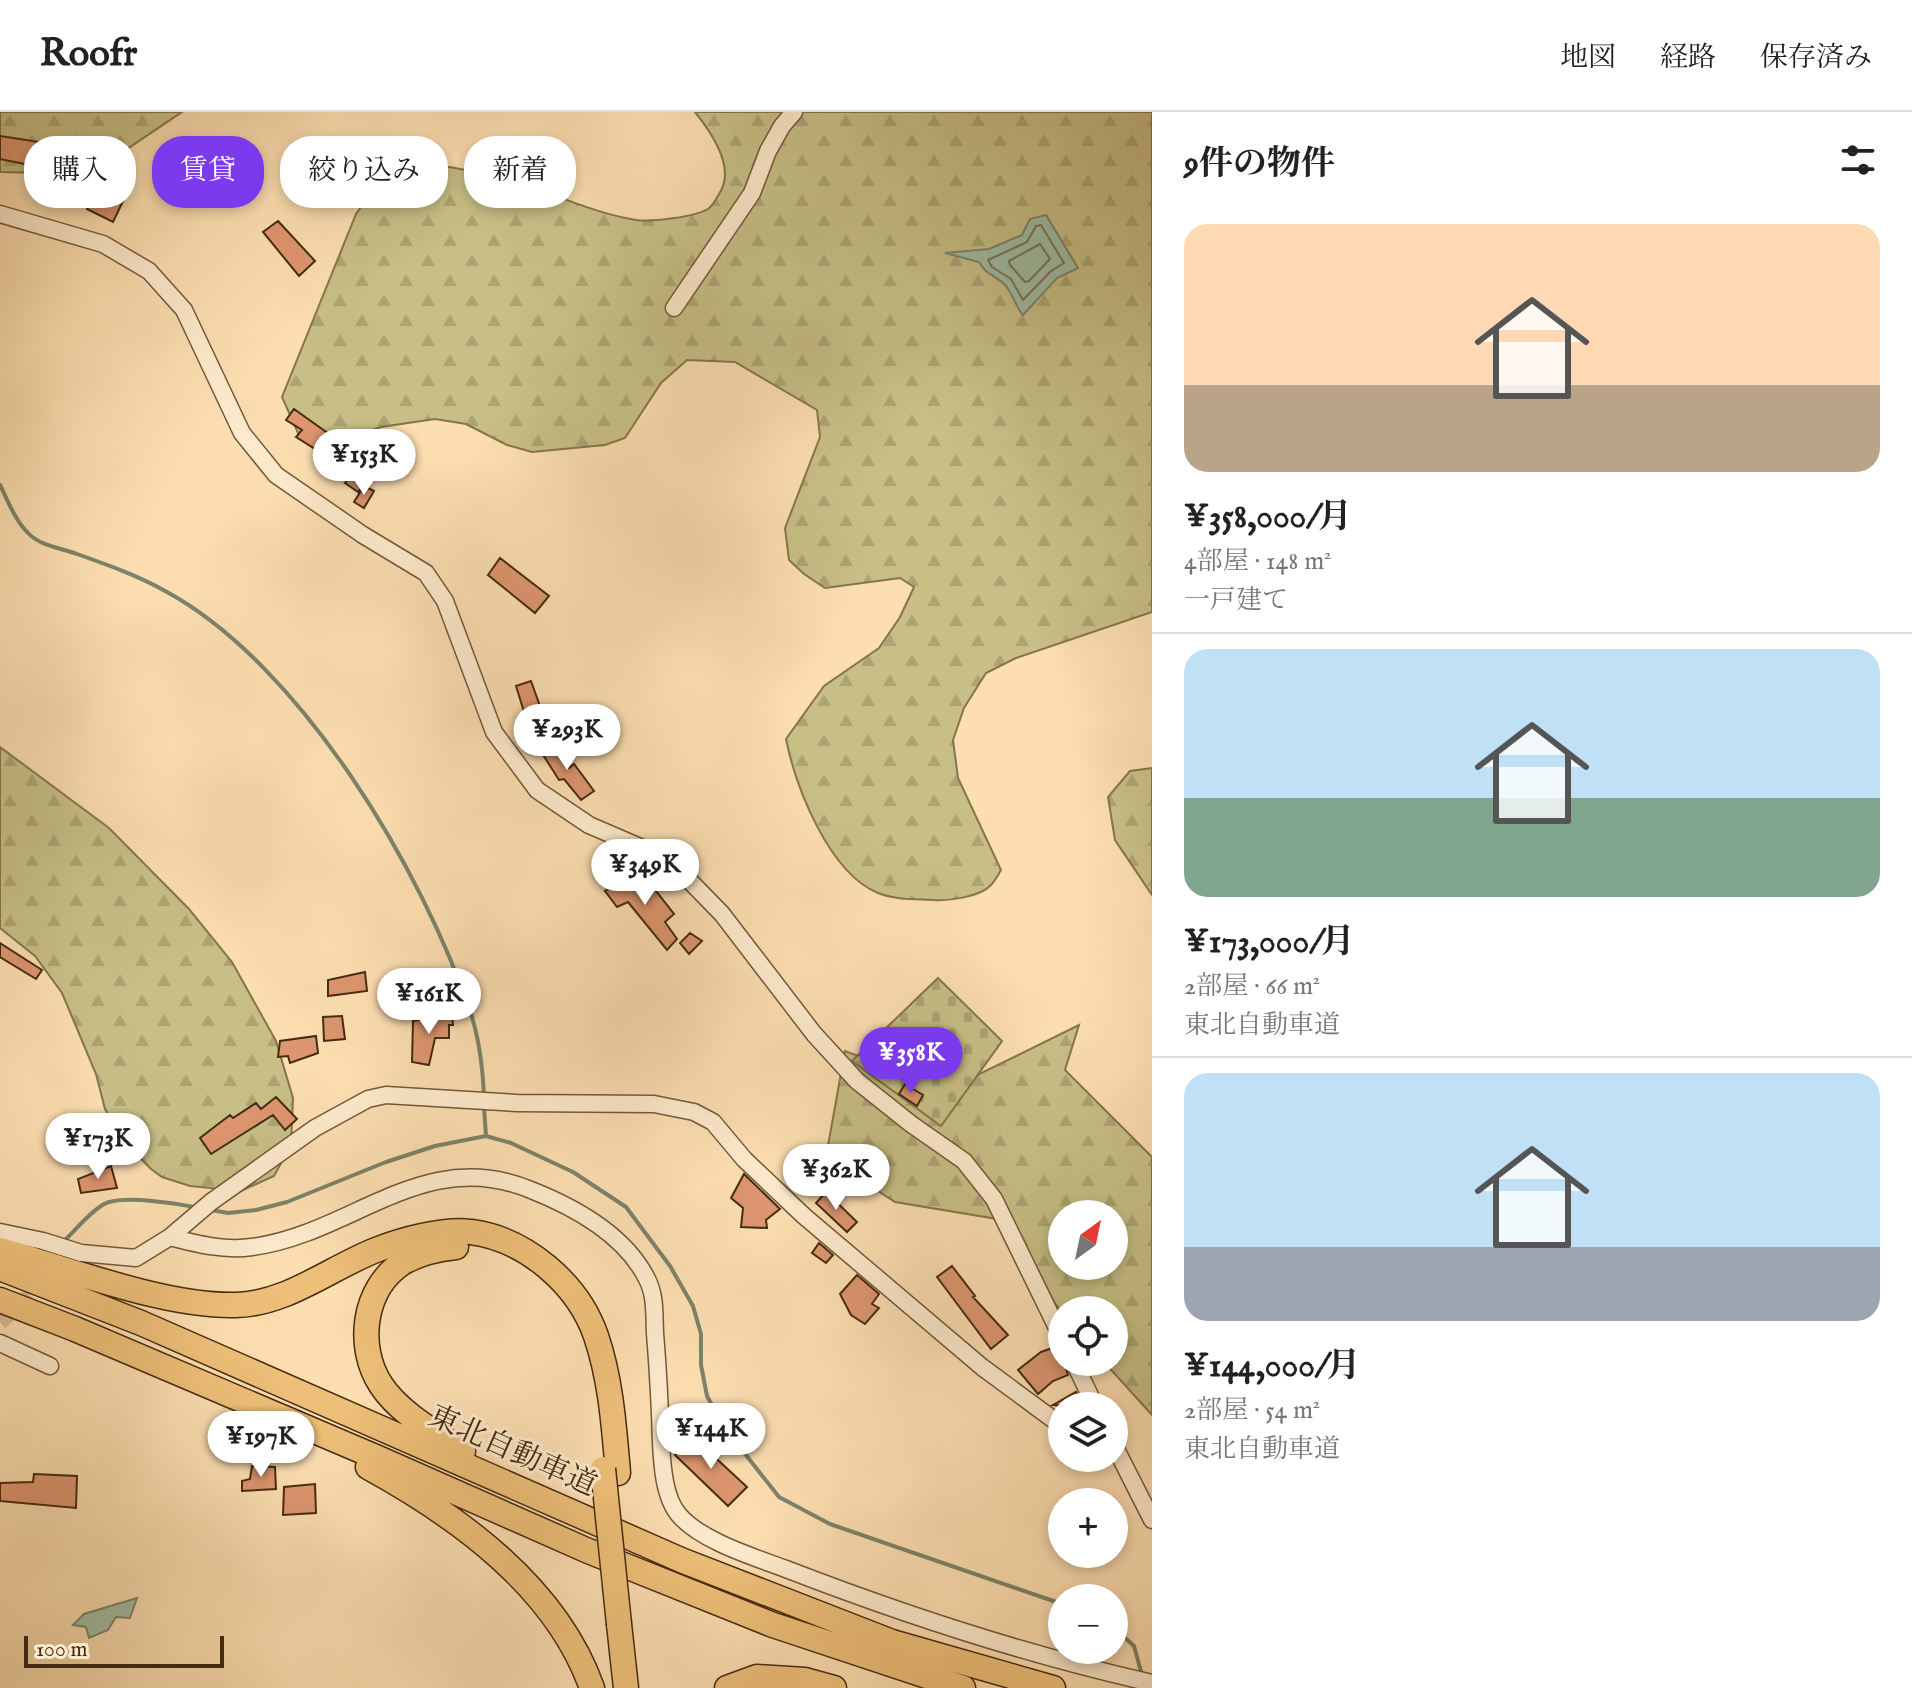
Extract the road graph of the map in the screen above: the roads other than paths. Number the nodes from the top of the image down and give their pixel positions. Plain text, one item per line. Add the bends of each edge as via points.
1 (794, 112) edge
2 (0, 214) edge
3 (674, 308) dead end
4 (0, 1232) edge
5 (170, 1237) junction
6 (0, 1250) edge
7 (0, 1268) edge
8 (0, 1300) edge
9 (1048, 1309) edge
10 (0, 1343) edge
11 (50, 1366) dead end
12 (224, 1392) junction
13 (1048, 1416) edge
14 (611, 1471) junction
15 (1128, 1472) edge
16 (514, 1485) junction
17 (1152, 1520) edge
18 (626, 1626) junction
19 (1152, 1683) edge
20 (592, 1688) edge
21 (626, 1688) edge
22 (641, 1688) edge
23 (727, 1688) edge
24 (834, 1688) edge
25 (963, 1688) edge
26 (1053, 1688) edge

1 - 3 street via 768,151 752,193
2 - 9 street via 103,244 149,271 184,310 242,433 276,475 426,573 445,601 494,732 537,790 589,825 640,847 683,874 722,914 857,1081 964,1161 994,1199
4 - 5 street via 50,1243 72,1255 136,1258
5 - 13 street via 315,1128 368,1099 386,1095 654,1104 694,1112 713,1122 804,1216 982,1367
5 - 19 street via 229,1248 281,1241 448,1177 499,1179 548,1197 616,1240 646,1276 654,1301 667,1491 676,1513 693,1529 876,1604
6 - 14 highway via 187,1302 238,1305 286,1294 377,1249 425,1235 470,1231 510,1243 540,1261 572,1291 595,1333 612,1404
7 - 16 highway, 東北自動車道 via 141,1323
8 - 12 highway, 東北自動車道
10 - 11 street
12 - 20 highway via 372,1469 493,1552 560,1624
12 - 25 highway, 東北自動車道 via 614,1562 773,1625
14 - 16 highway via 586,1353 554,1292 524,1266 490,1251 455,1247 415,1256 385,1279 372,1300 365,1342 371,1366 382,1387 409,1413
14 - 18 highway
15 - 17 street
16 - 26 highway, 東北自動車道 via 681,1560 892,1642
18 - 21 highway
18 - 22 highway
23 - 24 highway via 757,1677

